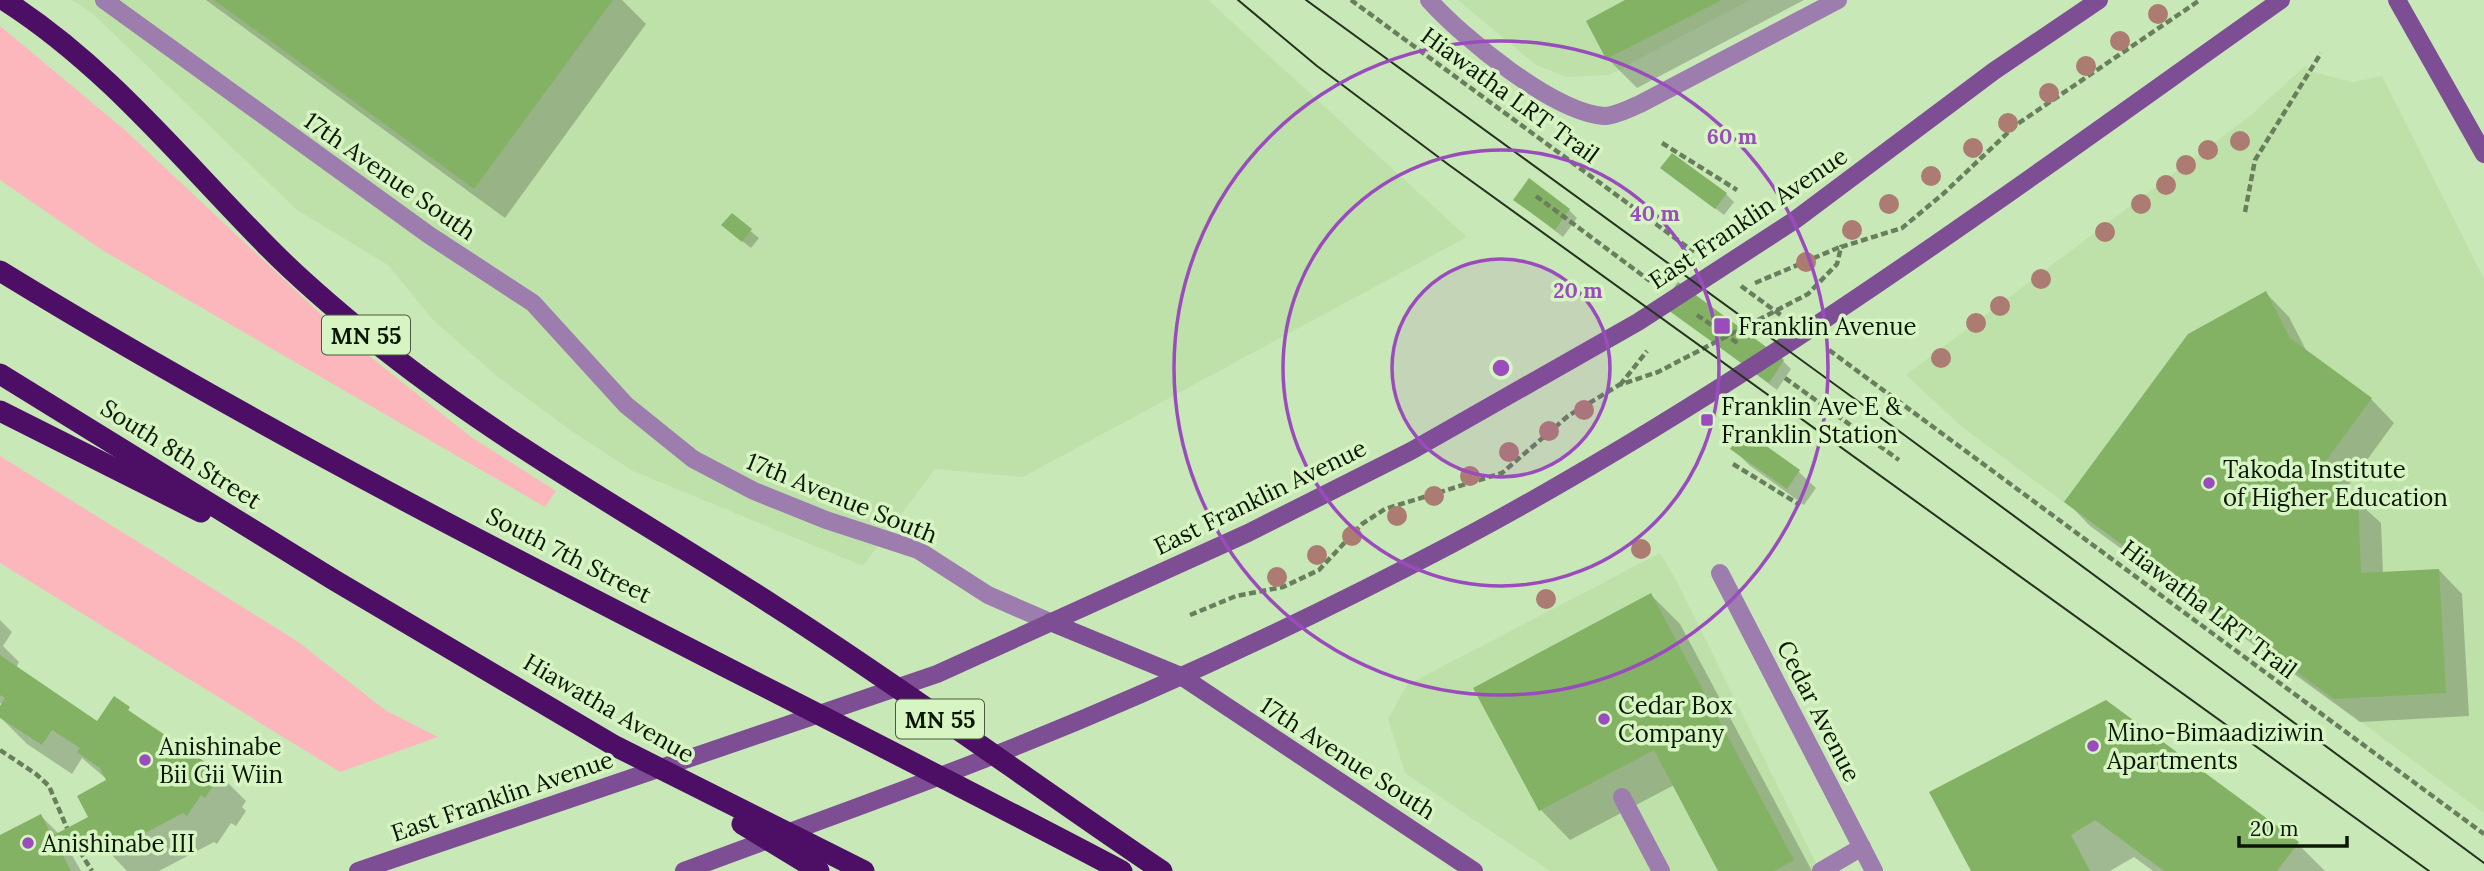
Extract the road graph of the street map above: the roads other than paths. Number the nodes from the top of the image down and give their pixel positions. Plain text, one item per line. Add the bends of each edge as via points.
1 (4, 0) edge
2 (104, 0) edge
3 (1429, 0) edge
4 (1838, 0) edge
5 (2099, 0) edge
6 (2281, 0) edge
7 (2397, 0) edge
8 (2483, 151) edge
9 (0, 271) edge
10 (0, 374) edge
11 (0, 411) edge
12 (1720, 573) dead end
13 (334, 580) junction
14 (1051, 621) junction
15 (1181, 676) junction
16 (615, 746) junction
17 (1622, 797) dead end
18 (1862, 847) junction
19 (358, 871) edge
20 (684, 871) edge
21 (820, 871) edge
22 (864, 871) edge
23 (1122, 871) edge
24 (1162, 871) edge
25 (1474, 871) edge
26 (1661, 871) edge
27 (1821, 871) edge
28 (1874, 871) edge

1 - 24 highway, MN 55 via 100,73 324,300 429,384 552,467 778,607
2 - 14 street, 17th Avenue South via 418,227 533,303 626,405 694,459 754,491 918,550 988,595
3 - 4 street via 1448,21 1548,97 1606,116 1640,104
5 - 14 main road, East Franklin Avenue via 1994,71 1795,220 1638,322 1400,457 1248,533
6 - 15 main road via 1856,300 1620,450 1453,543
7 - 8 main road
9 - 23 highway, South 7th Street via 177,378
10 - 13 highway, South 8th Street
11 - 13 highway
12 - 18 street, Cedar Avenue
13 - 16 highway, Hiawatha Avenue
14 - 15 main road, 17th Avenue South
14 - 19 main road, East Franklin Avenue via 937,674
15 - 20 main road via 1002,752
15 - 25 main road, 17th Avenue South
16 - 21 highway
16 - 22 highway, Hiawatha Avenue
17 - 26 street
18 - 27 street
18 - 28 street, Cedar Avenue

